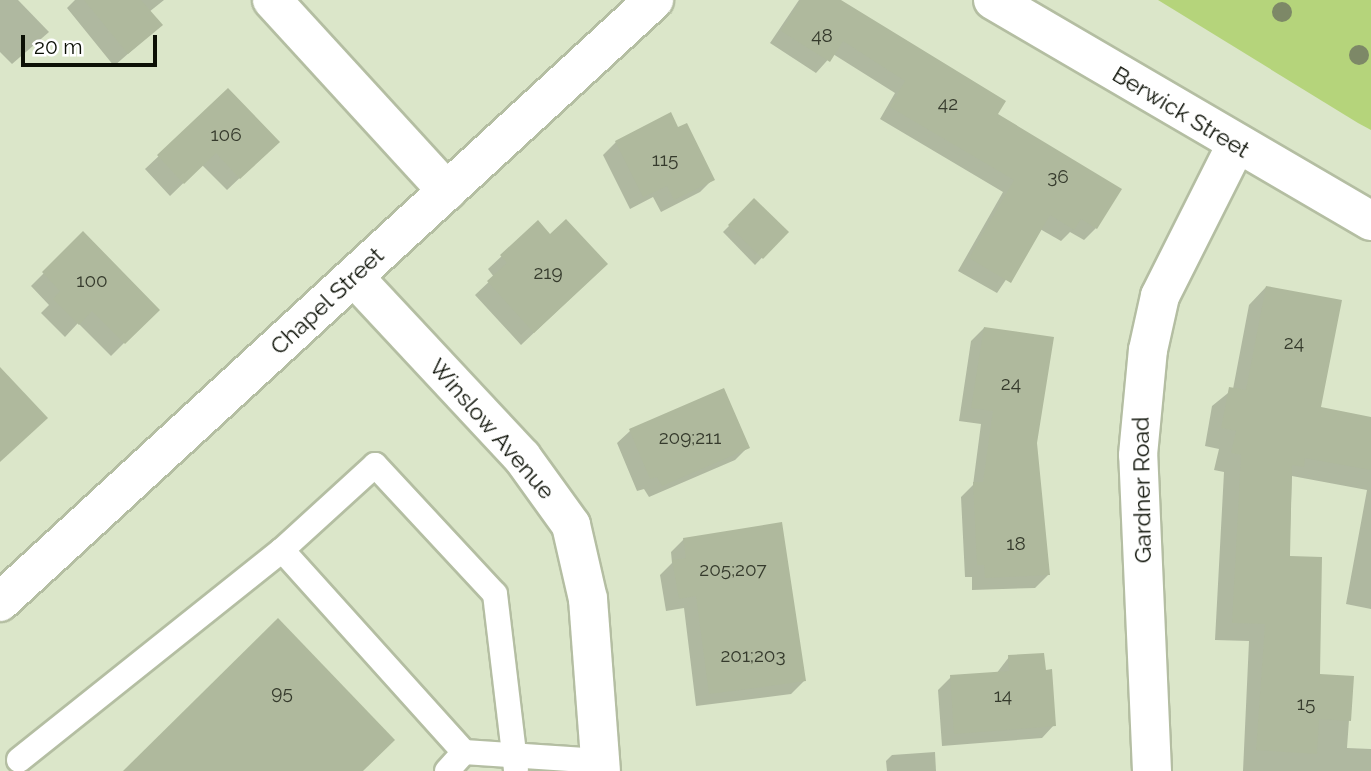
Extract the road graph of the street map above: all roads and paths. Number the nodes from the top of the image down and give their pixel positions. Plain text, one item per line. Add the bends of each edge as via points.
1 (272, 0) edge
2 (654, 0) edge
3 (993, 0) edge
4 (1236, 145) junction
5 (447, 191) junction
6 (1371, 221) edge
7 (354, 276) junction
8 (282, 550) junction
9 (0, 602) edge
10 (464, 752) junction
11 (19, 760) dead end
12 (516, 763) edge
13 (601, 766) edge
14 (447, 771) edge
15 (1152, 771) edge

1 - 5 street
2 - 5 street, Chapel Street
3 - 4 street, Berwick Street
4 - 6 street, Berwick Street
4 - 15 street, Gardner Road via 1160,296 1145,376 1138,455
5 - 7 street, Chapel Street
7 - 9 street, Chapel Street
7 - 13 street, Winslow Avenue via 523,457 571,525 588,599
8 - 10 lane
8 - 11 lane
8 - 12 lane via 375,465 495,594
10 - 12 lane
10 - 14 lane
12 - 13 lane

